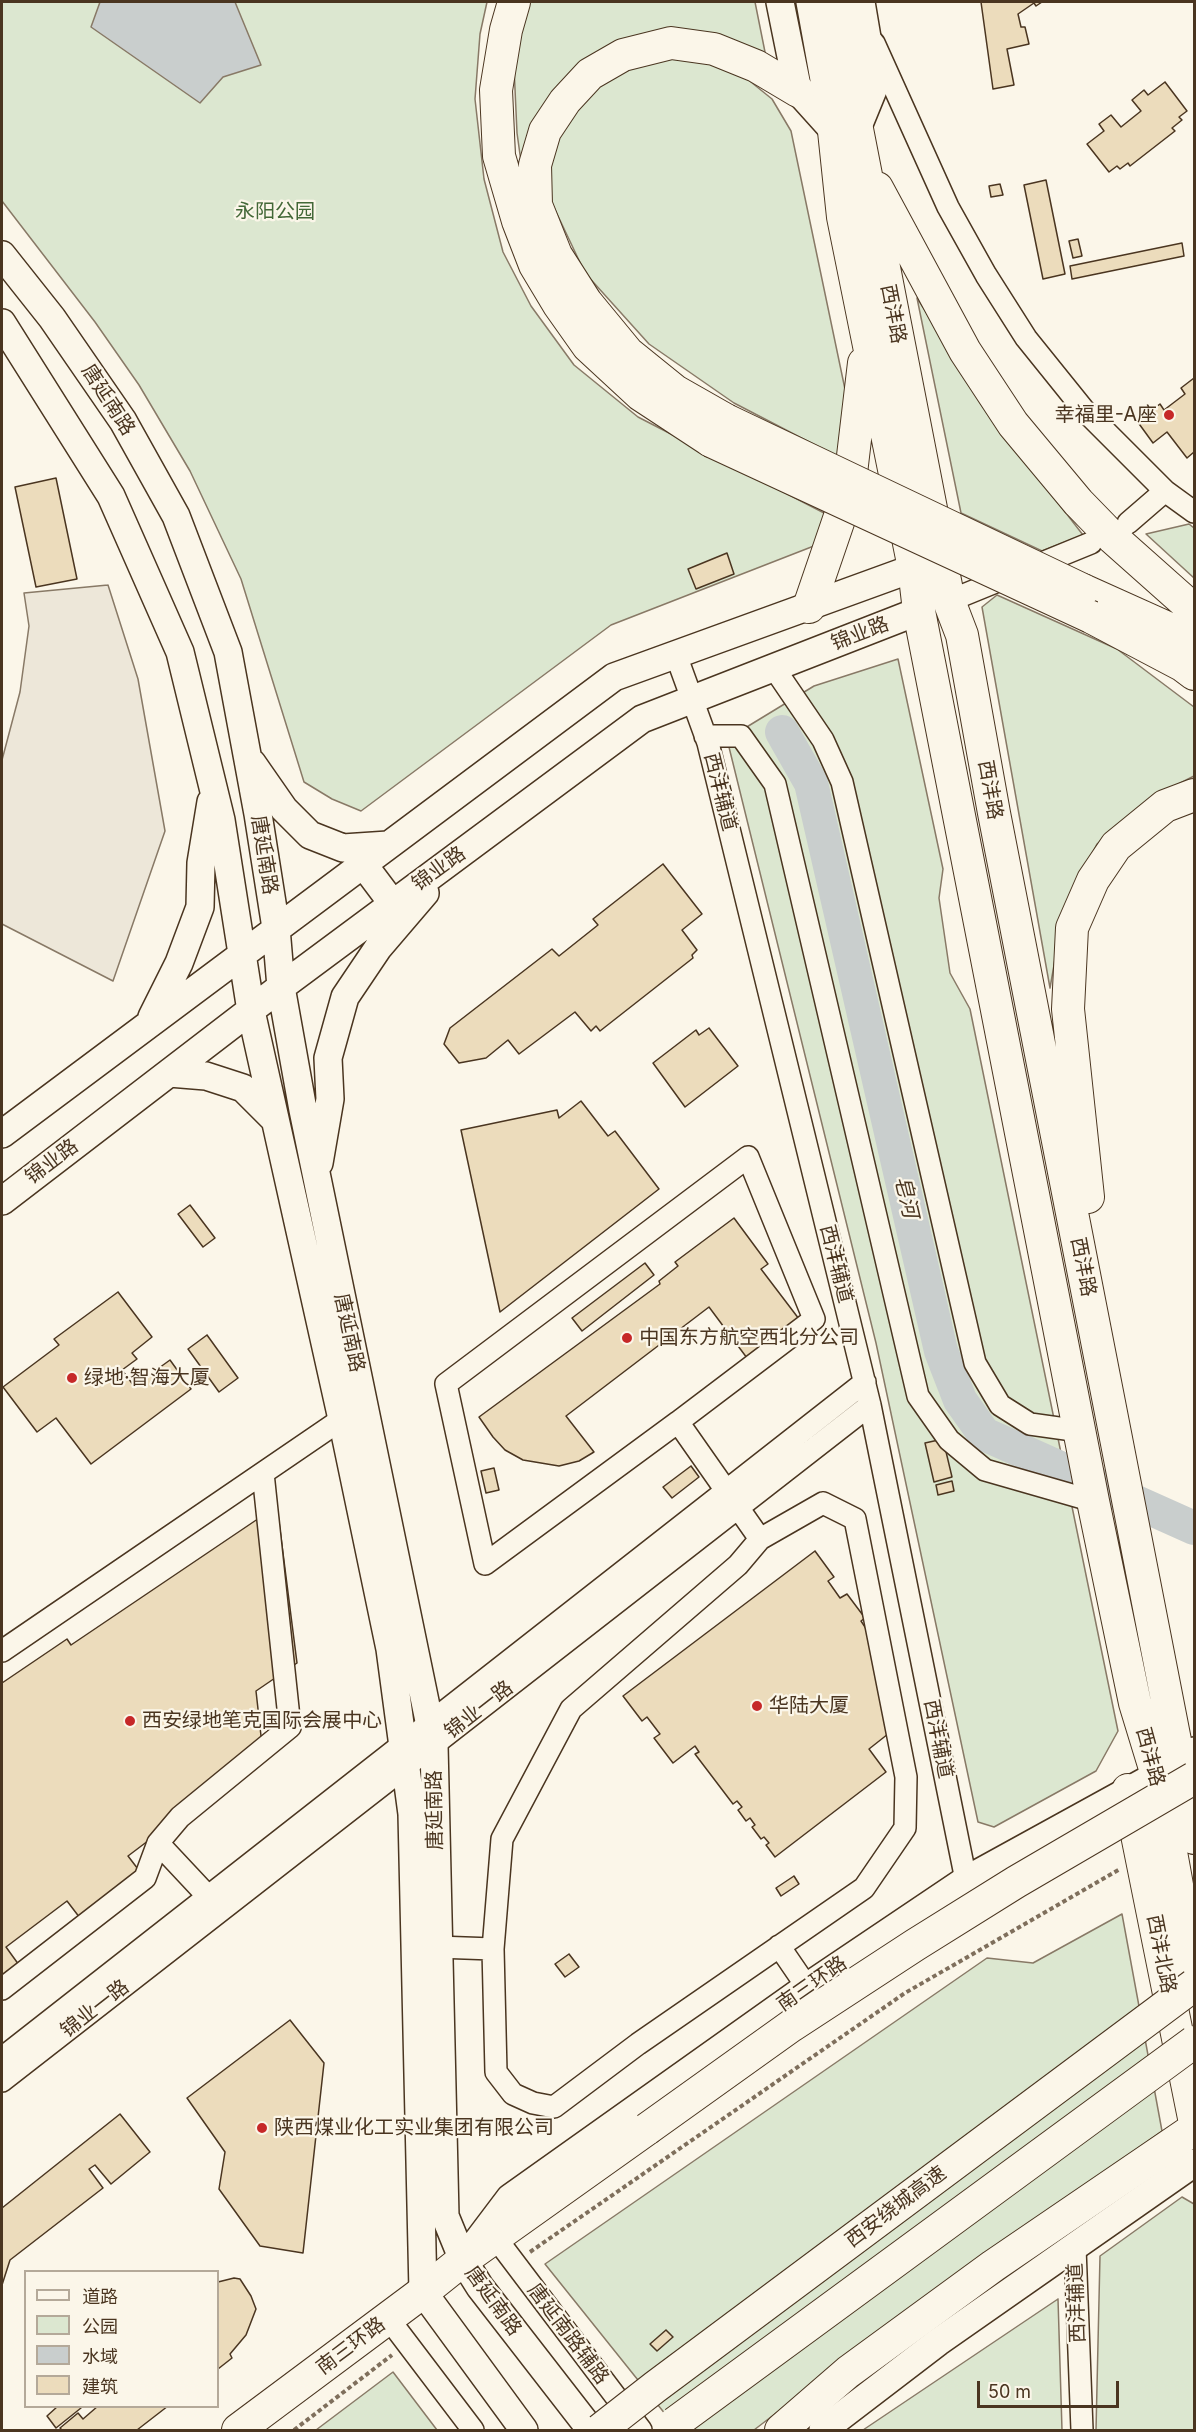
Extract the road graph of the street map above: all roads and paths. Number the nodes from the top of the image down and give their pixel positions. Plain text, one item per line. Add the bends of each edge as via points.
1 (514, 2) edge
2 (780, 2) edge
3 (810, 2) edge
4 (835, 2) edge
5 (862, 11) edge
6 (825, 92) junction
7 (845, 130) junction
8 (863, 161) junction
9 (2, 255) edge
10 (2, 323) edge
11 (867, 335) junction
12 (718, 431) junction
13 (1165, 491) junction
14 (1194, 512) edge
15 (1128, 523) dead end
16 (1091, 543) dead end
17 (914, 568) junction
18 (949, 601) junction
19 (1087, 604) junction
20 (809, 607) junction
21 (1194, 610) edge
22 (919, 611) junction
23 (1194, 640) edge
24 (676, 655) junction
25 (774, 668) junction
26 (1194, 674) edge
27 (692, 701) junction
28 (705, 736) junction
29 (247, 756) junction
30 (213, 789) junction
31 (1194, 795) edge
32 (388, 845) junction
33 (457, 856) junction
34 (363, 864) junction
35 (393, 904) junction
36 (276, 928) junction
37 (242, 953) junction
38 (281, 987) junction
39 (251, 1011) junction
40 (149, 1024) junction
41 (170, 1073) junction
42 (275, 1120) junction
43 (2, 1134) edge
44 (316, 1176) junction
45 (2, 1201) edge
46 (865, 1382) junction
47 (870, 1405) junction
48 (1110, 1406) junction
49 (342, 1419) junction
50 (678, 1422) junction
51 (1080, 1431) junction
52 (263, 1473) junction
53 (733, 1499) junction
54 (1093, 1501) junction
55 (760, 1539) junction
56 (2, 1651) edge
57 (432, 1734) junction
58 (404, 1754) junction
59 (1181, 1766) edge
60 (1128, 1791) junction
61 (1194, 1838) edge
62 (158, 1843) junction
63 (1122, 1868) dead end
64 (966, 1880) junction
65 (215, 1903) junction
66 (779, 1946) junction
67 (437, 1947) junction
68 (493, 1948) junction
69 (1194, 1979) edge
70 (1194, 1985) edge
71 (807, 1987) junction
72 (2, 1989) edge
73 (1194, 2042) edge
74 (2, 2058) edge
75 (2, 2081) edge
76 (1194, 2118) edge
77 (1194, 2129) edge
78 (1194, 2163) edge
79 (495, 2237) junction
80 (1075, 2248) junction
81 (463, 2260) junction
82 (514, 2263) junction
83 (423, 2292) junction
84 (388, 2318) junction
85 (407, 2343) junction
86 (238, 2430) edge
87 (294, 2430) edge
88 (473, 2430) edge
89 (524, 2430) edge
90 (591, 2430) edge
91 (600, 2430) edge
92 (641, 2430) edge
93 (665, 2430) edge
94 (781, 2430) edge
95 (823, 2430) edge
96 (1082, 2430) edge

1 - 12 highway via 496,90 499,156 536,265 588,346 641,394
2 - 6 main road
3 - 6 main road
4 - 6 main road
5 - 7 main road via 875,86
5 - 13 street via 948,207 1020,330 1084,410
6 - 7 main road
6 - 7 main road
6 - 12 highway via 714,49 671,43 623,55 590,74 545,131 535,165 536,205 556,255 586,302 628,353
7 - 8 highway, 西沣路
7 - 11 highway, 西沣路 via 843,217
8 - 18 highway, 西沣路
8 - 21 highway via 965,351 1013,423 1078,502
9 - 29 main road, 唐延南路 via 52,318 123,421 176,516 228,652
10 - 30 main road, 唐延南路 via 111,496 180,652
11 - 17 highway, 西沣路
11 - 20 highway via 849,490
12 - 19 highway, bridge
13 - 14 street
13 - 15 street
16 - 18 street
17 - 20 main road
17 - 22 highway, 西沣路
18 - 48 highway, 西沣路 via 962,635
19 - 23 highway
19 - 26 highway
20 - 24 main road
22 - 25 main road, 锦业路
22 - 51 highway, 西沣路
24 - 27 street, 西沣辅道
24 - 32 main road via 614,677
25 - 27 main road, 锦业路
25 - 51 street via 823,740 842,782 975,1363 1000,1405 1030,1424
27 - 28 street, 西沣辅道
27 - 33 main road, 锦业路 via 642,719
28 - 46 street, 西沣辅道
28 - 54 street via 741,736 775,784 918,1396 949,1440 985,1470
29 - 32 main road via 284,809 310,835 343,848
29 - 36 main road, 唐延南路
30 - 37 main road, 唐延南路
30 - 40 main road via 201,863 200,907
31 - 48 highway via 1165,806 1116,846 1093,879 1072,928 1068,1009
32 - 34 main road
33 - 35 main road, 锦业路
33 - 44 main road via 378,948 345,997 328,1058 330,1099
34 - 35 main road
34 - 36 main road
35 - 38 main road, 锦业路
36 - 37 main road
36 - 38 main road, 唐延南路
37 - 39 main road, 唐延南路
37 - 40 main road
38 - 39 main road, 锦业路
38 - 44 main road, 唐延南路
39 - 41 main road, 锦业路
39 - 42 main road, 唐延南路
40 - 43 main road
41 - 42 main road via 206,1077 243,1088
41 - 45 main road, 锦业路
42 - 49 main road, 唐延南路
44 - 57 main road, 唐延南路
46 - 47 street, 西沣辅道
46 - 53 street, 锦业一路
47 - 53 street, 锦业一路
47 - 64 street, 西沣辅道
48 - 59 highway, 西沣路
49 - 52 street
49 - 58 main road, 唐延南路 via 390,1649
50 - 50 street via 814,1319 748,1157 446,1384 485,1564
50 - 53 street
51 - 54 highway
52 - 56 street
52 - 62 street via 290,1726 180,1817
53 - 55 street
53 - 57 street, 锦业一路
54 - 59 highway, 西沣路 via 1135,1703
55 - 66 street via 824,1503 855,1519 906,1777 905,1828 864,1888
55 - 68 street via 738,1565 571,1709 502,1839
57 - 58 street, 锦业一路
57 - 67 main road, 唐延南路
58 - 65 street, 锦业一路
58 - 83 main road, 唐延南路 via 412,1825
59 - 60 main road, 南三环路
59 - 61 highway, 西沣路
59 - 69 highway, 西沣路
59 - 79 highway, 南三环路, bridge via 1016,1882 792,2026
60 - 64 main road, 南三环路
60 - 76 highway, 西沣北路
62 - 65 street
62 - 72 street via 145,1878
63 - 82 path via 906,1993
64 - 71 main road, 南三环路
65 - 74 street, 锦业一路
65 - 75 street, 锦业一路
66 - 68 street via 554,2107 513,2094 496,2072
66 - 71 street
67 - 68 street
67 - 81 main road, 唐延南路 via 445,2216
70 - 91 highway, 西安绕城高速, bridge
71 - 81 main road, 南三环路 via 510,2198
73 - 93 highway, bridge
77 - 94 highway via 983,2273 848,2372
78 - 80 main road
79 - 81 highway, 南三环路
79 - 82 street, 唐延南路辅路
80 - 95 main road via 938,2342
80 - 96 street, 西沣辅道
81 - 83 highway, 南三环路
81 - 90 main road, 唐延南路
82 - 92 street, 唐延南路辅路
83 - 84 highway, 南三环路
83 - 89 main road
84 - 85 street
84 - 86 highway, 南三环路
85 - 87 path
85 - 88 street

